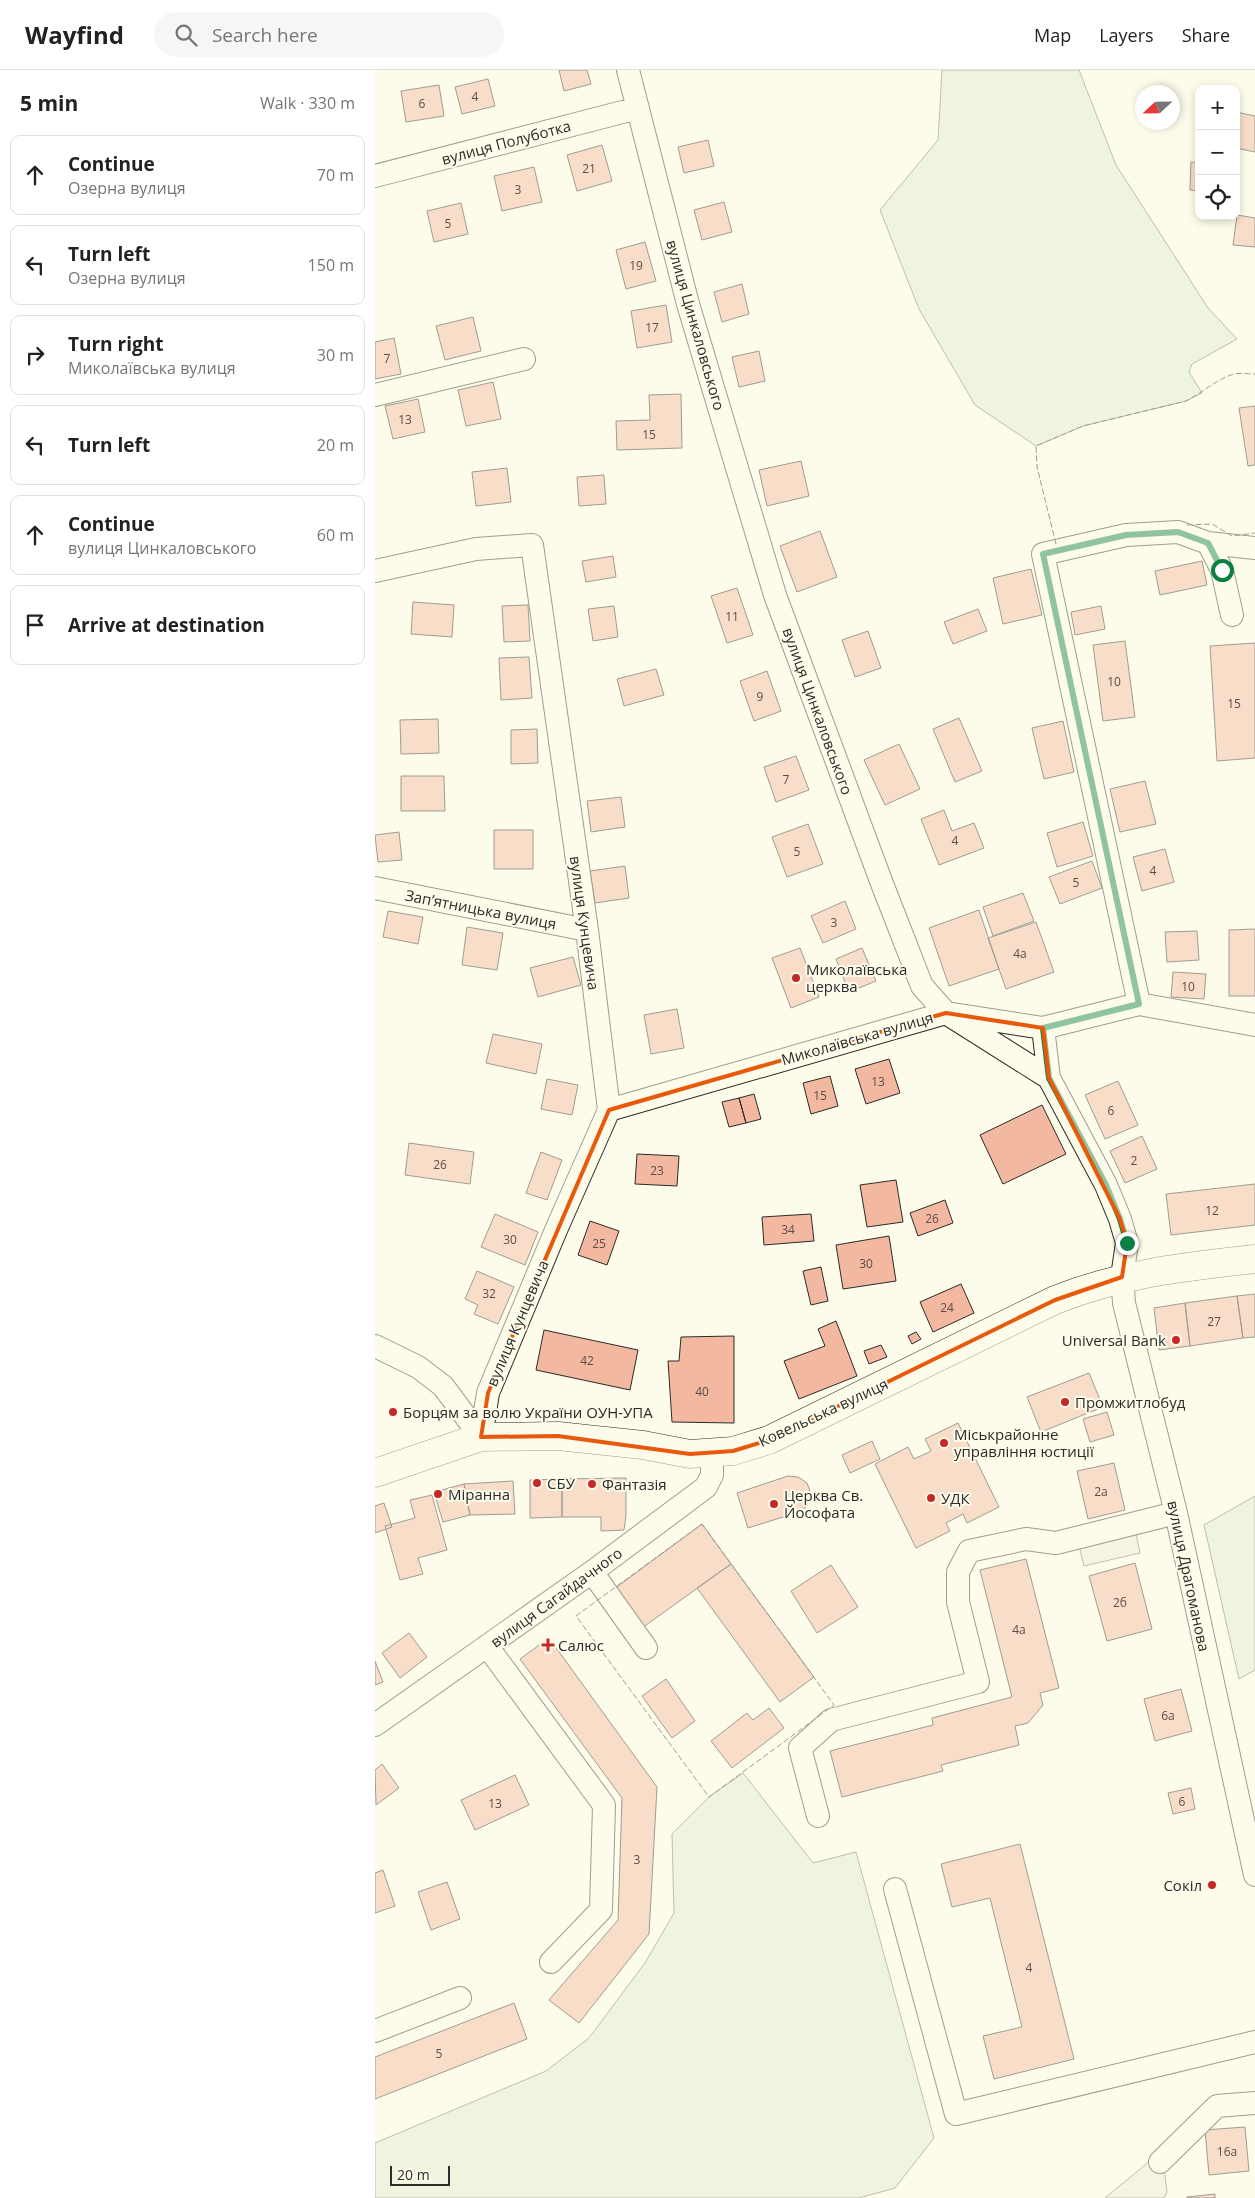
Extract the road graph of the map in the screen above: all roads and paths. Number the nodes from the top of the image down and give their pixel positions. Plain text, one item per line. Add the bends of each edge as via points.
1 (628, 70) edge
2 (637, 108) junction
3 (375, 176) edge
4 (524, 359) dead end
5 (375, 395) edge
6 (1208, 543) junction
7 (1255, 548) edge
8 (375, 571) edge
9 (1232, 615) dead end
10 (375, 888) edge
11 (587, 930) junction
12 (1139, 1004) junction
13 (946, 1013) junction
14 (1255, 1025) edge
15 (1043, 1028) junction
16 (1049, 1078) junction
17 (609, 1110) junction
18 (1255, 1259) edge
19 (1122, 1277) junction
20 (375, 1346) edge
21 (481, 1437) junction
22 (713, 1452) junction
23 (375, 1473) edge
24 (1176, 1514) junction
25 (592, 1572) junction
26 (487, 1646) junction
27 (646, 1648) dead end
28 (375, 1725) edge
29 (818, 1816) dead end
30 (1255, 1875) edge
31 (895, 1888) dead end
32 (551, 1962) dead end
33 (460, 1998) dead end
34 (375, 2031) edge
35 (1255, 2042) edge
36 (1255, 2103) edge
37 (1160, 2162) dead end

1 - 2 street, вулиця Цинкаловського
2 - 3 street, вулиця Полуботка
2 - 13 street, вулиця Цинкаловського via 688,304 775,595 922,986
4 - 5 street
6 - 7 street
6 - 9 street via 1222,570
6 - 12 street via 1178,532 1126,535 1043,554
8 - 11 street, вулиця Кунцевича via 476,549 532,546
10 - 11 street, Запʼятницька вулиця
11 - 17 street, вулиця Кунцевича
12 - 14 street, Миколаївська вулиця
12 - 15 street, Миколаївська вулиця
13 - 15 street, Миколаївська вулиця
13 - 16 street, вулиця Цинкаловського
13 - 17 street, Миколаївська вулиця
15 - 16 street
16 - 19 street, вулиця Цинкаловського via 1106,1185 1120,1219 1127,1243
17 - 21 street, вулиця Кунцевича via 488,1392
18 - 19 main road, Ковельська вулиця
19 - 22 main road, Ковельська вулиця via 1055,1300 769,1440 733,1451
19 - 24 street, вулиця Драгоманова via 1124,1303
20 - 21 street via 418,1367 443,1386
21 - 22 main road, Ковельська вулиця via 558,1436 643,1445 690,1454
21 - 23 main road, Ковельська вулиця
22 - 25 street, вулиця Сагайдачного via 712,1475 706,1487
24 - 29 street via 1056,1544 1026,1540 969,1552 958,1572 958,1602 978,1682 831,1720 800,1748
24 - 30 street, вулиця Драгоманова
25 - 26 street, вулиця Сагайдачного
25 - 27 street
26 - 28 street, вулиця Сагайдачного
26 - 32 street via 604,1805 601,1910
31 - 35 street via 957,2114
33 - 34 street
36 - 37 street via 1217,2106

